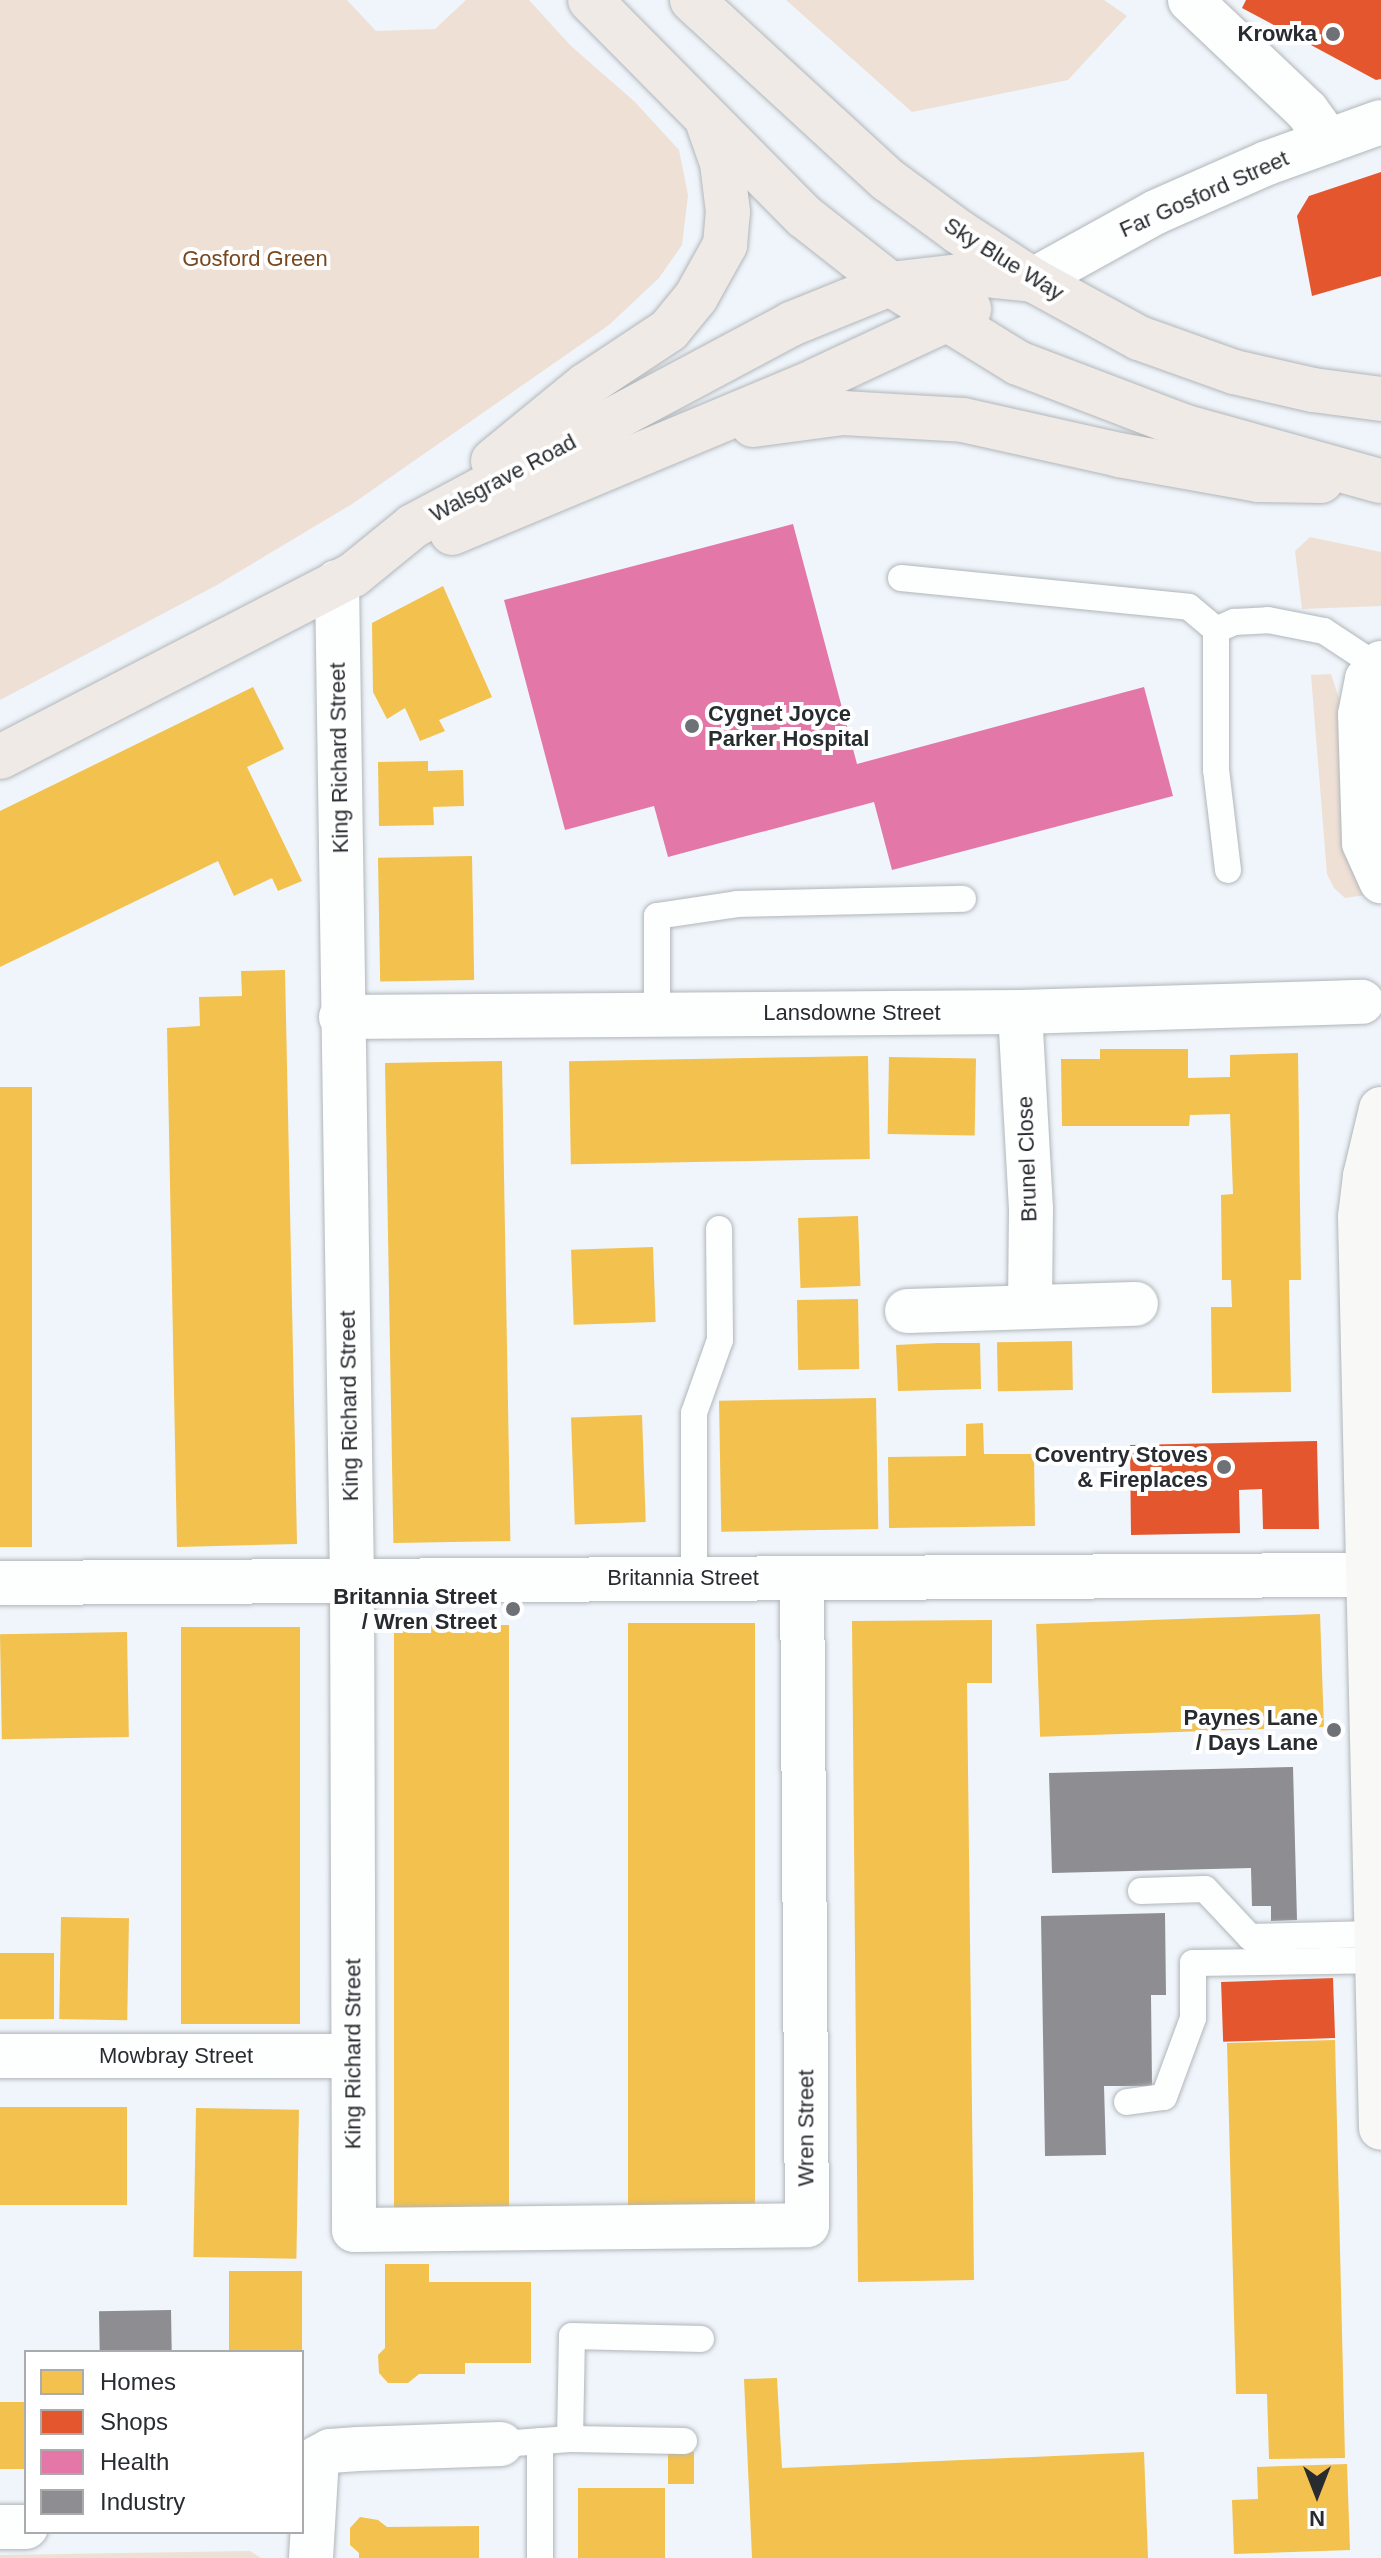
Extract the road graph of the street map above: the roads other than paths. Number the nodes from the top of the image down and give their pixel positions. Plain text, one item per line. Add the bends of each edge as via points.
1 (590, 0) edge
2 (692, 0) edge
3 (1190, 0) edge
4 (703, 115) junction
5 (1381, 122) edge
6 (1328, 140) junction
7 (1033, 280) junction
8 (890, 284) junction
9 (947, 319) junction
10 (1381, 399) edge
11 (661, 447) junction
12 (1381, 481) edge
13 (413, 526) junction
14 (345, 578) junction
15 (901, 578) dead end
16 (1216, 630) junction
17 (1379, 664) edge
18 (0, 757) edge
19 (1228, 870) dead end
20 (1381, 881) edge
21 (963, 899) dead end
22 (1362, 1002) dead end
23 (1020, 1012) junction
24 (657, 1015) junction
25 (341, 1017) junction
26 (1381, 1109) edge
27 (719, 1229) dead end
28 (1136, 1304) dead end
29 (1030, 1307) junction
30 (907, 1311) dead end
31 (1373, 1482) edge
32 (1366, 1575) junction
33 (694, 1578) junction
34 (802, 1578) junction
35 (352, 1580) junction
36 (0, 1583) edge
37 (1374, 1649) edge
38 (1377, 1861) edge
39 (1141, 1891) dead end
40 (1375, 1947) junction
41 (0, 2056) edge
42 (352, 2056) junction
43 (1127, 2102) dead end
44 (1381, 2128) edge
45 (354, 2230) joint
46 (701, 2339) dead end
47 (570, 2439) junction
48 (684, 2441) dead end
49 (521, 2442) junction
50 (0, 2527) edge
51 (24, 2527) edge
52 (308, 2536) edge
53 (540, 2558) edge

1 - 4 highway
2 - 7 highway, Sky Blue Way via 888,180
3 - 6 street via 1307,111
4 - 8 highway via 805,217
4 - 13 highway via 719,150 728,212 725,245 696,297 669,330 586,385
5 - 6 street, Far Gosford Street
6 - 7 street, Far Gosford Street via 1156,212
7 - 8 highway, Walsgrave Road via 976,274
7 - 9 highway
7 - 10 highway, Sky Blue Way via 1139,338 1234,372
8 - 9 highway
8 - 13 highway, Walsgrave Road via 765,337
9 - 11 highway
9 - 12 highway via 1018,363 1183,426
11 - 12 highway via 794,418 843,413 932,417 1258,480
11 - 14 highway
13 - 14 highway, Walsgrave Road
14 - 18 highway, Walsgrave Road
14 - 25 street, King Richard Street
15 - 16 lane via 1189,607
16 - 17 lane via 1234,622 1268,620 1324,631
16 - 19 lane via 1216,770
17 - 20 street via 1364,687 1360,714 1364,843
21 - 24 lane via 737,904 657,916
22 - 23 street, Lansdowne Street
23 - 24 street, Lansdowne Street
23 - 29 street, Brunel Close via 1031,1209
24 - 25 street, Lansdowne Street
25 - 35 street, King Richard Street
26 - 31 street via 1360,1217
27 - 33 lane via 720,1340 694,1413
28 - 29 street
29 - 30 street
31 - 32 street
32 - 34 street, Britannia Street
32 - 37 street
33 - 34 street, Britannia Street
33 - 35 street, Britannia Street
34 - 45 street, Wren Street via 807,2225
35 - 36 street, Britannia Street
35 - 42 street, King Richard Street
37 - 38 street
38 - 40 street
39 - 40 lane via 1205,1889 1250,1937
40 - 43 lane via 1193,1963 1193,2018 1164,2097
40 - 44 street
41 - 42 street, Mowbray Street
42 - 45 street, King Richard Street
46 - 47 lane via 572,2336
47 - 48 lane
47 - 49 lane
49 - 52 street via 330,2451 317,2458
49 - 53 lane
50 - 51 street

